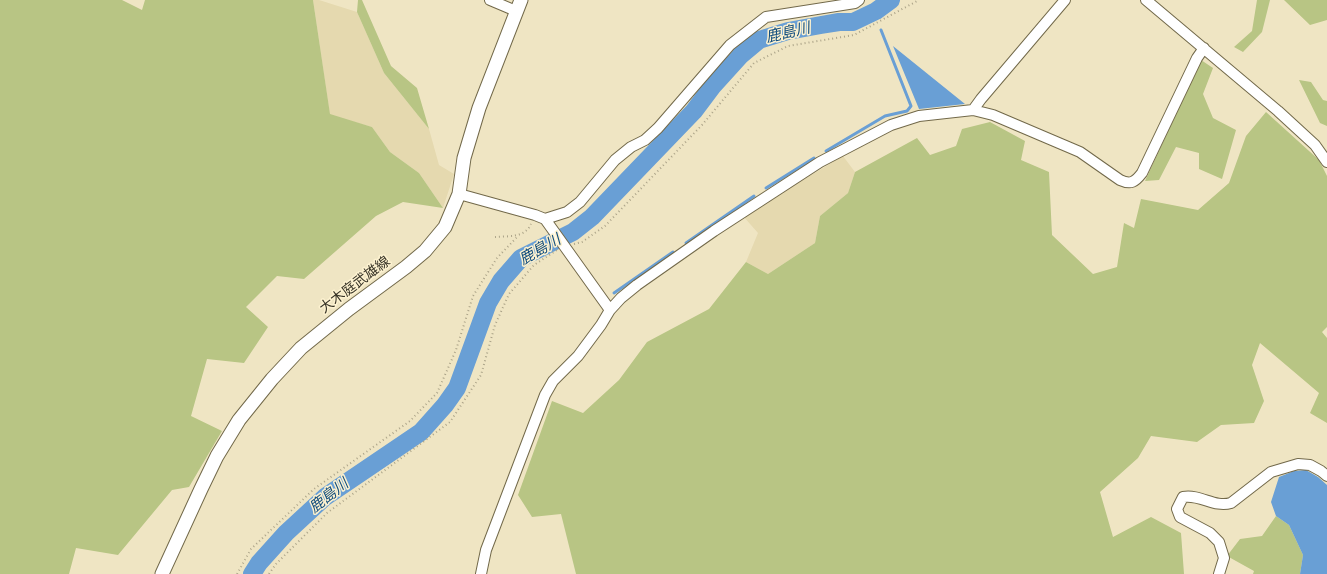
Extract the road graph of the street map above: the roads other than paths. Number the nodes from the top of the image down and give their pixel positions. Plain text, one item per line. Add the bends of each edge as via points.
1 (490, 0) edge
2 (859, 0) edge
3 (1065, 0) edge
4 (1146, 0) edge
5 (518, 6) edge
6 (1204, 48) junction
7 (973, 110) junction
8 (1327, 162) edge
9 (459, 194) junction
10 (546, 221) junction
11 (610, 310) junction
12 (1327, 476) edge
13 (162, 574) edge
14 (481, 574) edge
15 (1219, 574) edge

1 - 5 street
2 - 10 street via 854,3 766,17 730,46 658,128 615,160 580,202
3 - 7 street
4 - 6 street
5 - 9 main road, 大木庭武雄線 via 479,108 464,158
6 - 7 street via 1142,173 1134,181 1127,183 1080,152 993,115
6 - 8 street via 1315,145
7 - 11 street via 919,116 891,125 820,162 637,285
9 - 10 street via 535,215
9 - 13 main road, 大木庭武雄線 via 445,227 425,250 301,348 239,420 201,488
10 - 11 street
11 - 14 street via 578,356 553,381 544,395 486,550
12 - 15 street via 1310,465 1298,464 1271,472 1231,503 1223,505 1191,496 1183,497 1177,509 1180,517 1210,533 1219,542 1224,558

